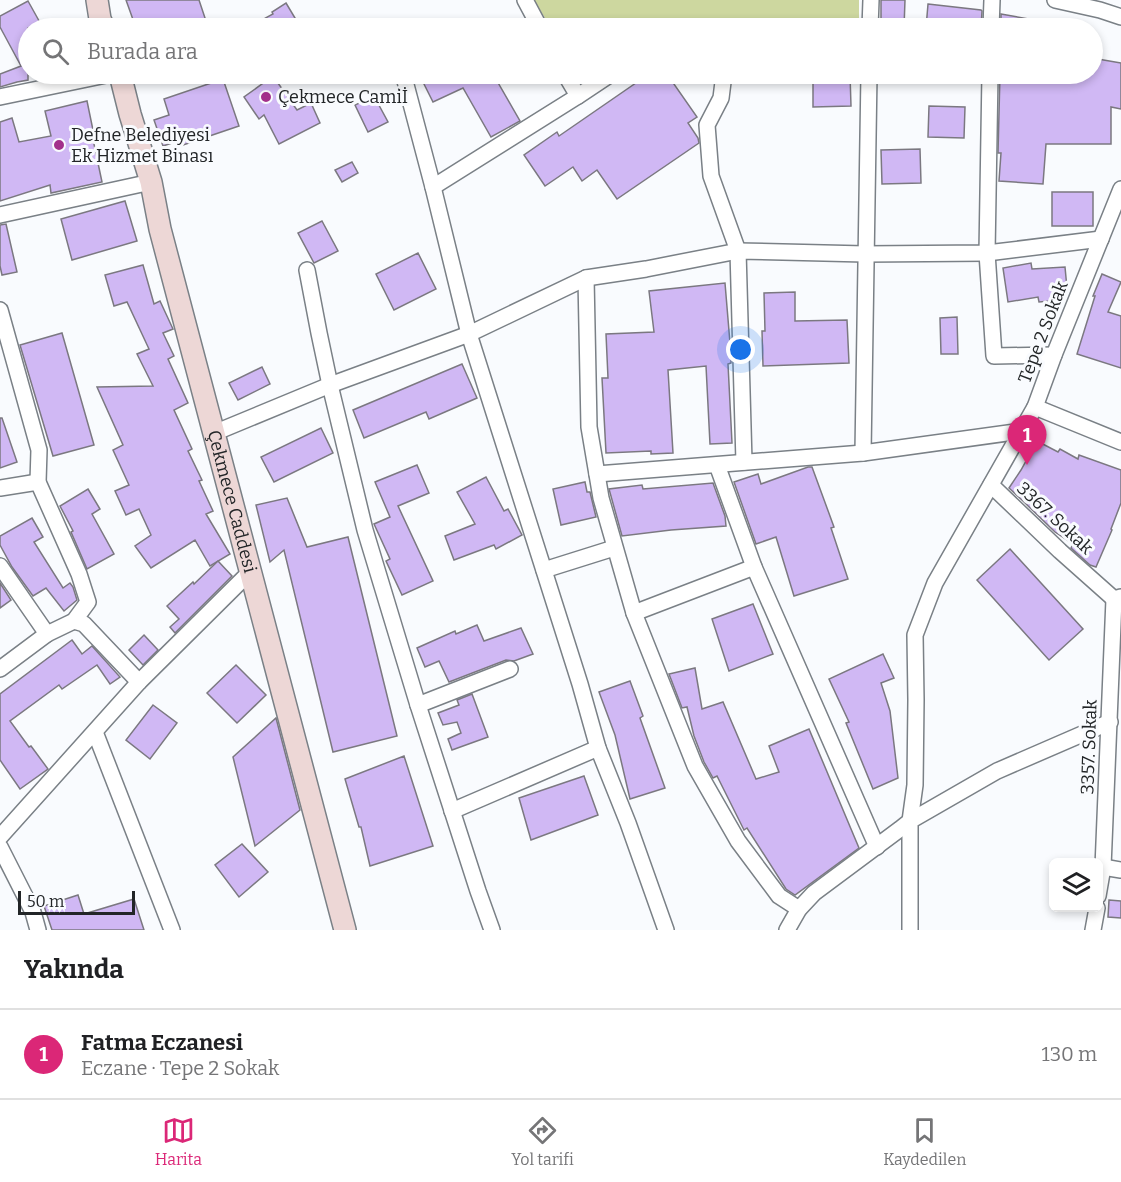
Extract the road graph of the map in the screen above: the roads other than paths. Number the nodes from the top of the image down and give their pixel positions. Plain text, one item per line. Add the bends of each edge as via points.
1 (85, 0) edge
2 (525, 0) edge
3 (871, 0) edge
4 (992, 0) edge
5 (1055, 0) edge
6 (1101, 5) edge
7 (100, 16) edge
8 (535, 18) edge
9 (870, 18) edge
10 (991, 18) edge
11 (1121, 18) edge
12 (63, 84) edge
13 (122, 84) edge
14 (406, 84) edge
15 (571, 84) edge
16 (595, 84) edge
17 (722, 84) edge
18 (869, 84) edge
19 (990, 84) edge
20 (578, 96) junction
21 (0, 97) edge
22 (151, 182) junction
23 (434, 187) junction
24 (1121, 189) edge
25 (0, 215) edge
26 (1101, 239) junction
27 (738, 251) junction
28 (987, 253) junction
29 (865, 254) junction
30 (307, 270) dead end
31 (586, 278) junction
32 (0, 310) edge
33 (469, 334) junction
34 (1054, 355) junction
35 (330, 385) junction
36 (1035, 407) junction
37 (1022, 431) junction
38 (214, 433) junction
39 (1121, 442) edge
40 (863, 453) junction
41 (744, 462) junction
42 (717, 465) junction
43 (597, 474) junction
44 (38, 482) junction
45 (991, 484) junction
46 (0, 488) edge
47 (614, 548) junction
48 (0, 566) edge
49 (754, 567) junction
50 (544, 570) junction
51 (251, 572) junction
52 (1117, 598) edge
53 (634, 614) junction
54 (74, 621) junction
55 (47, 634) junction
56 (0, 669) edge
57 (510, 669) dead end
58 (139, 682) junction
59 (418, 705) junction
60 (1110, 722) junction
61 (95, 732) junction
62 (598, 748) junction
63 (452, 811) junction
64 (910, 820) junction
65 (0, 837) edge
66 (877, 847) junction
67 (0, 848) edge
68 (1103, 867) joint
69 (1121, 870) edge
70 (799, 909) junction
71 (1096, 912) edge
72 (343, 929) edge
73 (38, 930) edge
74 (171, 930) edge
75 (492, 930) edge
76 (666, 930) edge
77 (787, 930) edge
78 (910, 930) edge
79 (1093, 930) edge

1 - 7 street
2 - 8 street
3 - 9 street
4 - 10 street
5 - 6 street
6 - 11 street
12 - 21 street
13 - 22 main road, Çekmece Caddesi
14 - 23 street
15 - 20 street
16 - 20 street
17 - 27 street via 721,98 707,125 711,176
18 - 29 street
19 - 28 street
20 - 23 street
22 - 25 street
22 - 38 main road, Çekmece Caddesi
23 - 33 street
24 - 26 street, Tepe 2 Sokak
26 - 28 street
26 - 34 street, Tepe 2 Sokak
27 - 29 street
27 - 31 street
27 - 41 street
28 - 29 street
28 - 34 street via 994,356
29 - 40 street
30 - 35 street
31 - 33 street
31 - 43 street via 589,427
32 - 44 street via 39,450
33 - 35 street
33 - 50 street
34 - 36 street, Tepe 2 Sokak
35 - 38 street
35 - 59 street via 365,530
36 - 37 street, Tepe 2 Sokak
36 - 39 street
37 - 40 street
37 - 45 street, Tepe 2 Sokak
38 - 51 main road, Çekmece Caddesi
40 - 41 street
41 - 42 street
42 - 43 street
42 - 49 street
43 - 47 street
44 - 46 street
44 - 54 street via 88,602
45 - 52 street, 3367. Sokak via 1060,551
45 - 64 street, Tepe 2 Sokak via 935,583 915,635 915,785
47 - 50 street
47 - 53 street
48 - 55 street
49 - 53 street
49 - 66 street
50 - 62 street
51 - 58 street
51 - 72 main road, Çekmece Caddesi
52 - 60 street, 3357. Sokak
53 - 70 street via 695,766 738,841 779,896
54 - 55 street
54 - 58 street via 84,624
55 - 56 street
57 - 59 street
58 - 61 street
59 - 63 street
60 - 64 street via 997,771
60 - 68 street, 3357. Sokak
61 - 65 street
61 - 74 street
62 - 63 street
62 - 76 street
63 - 75 street
64 - 66 street
64 - 78 street, Tepe 2 Sokak
66 - 70 street via 814,893
67 - 73 street via 33,912
68 - 69 street
70 - 77 street
71 - 79 street

